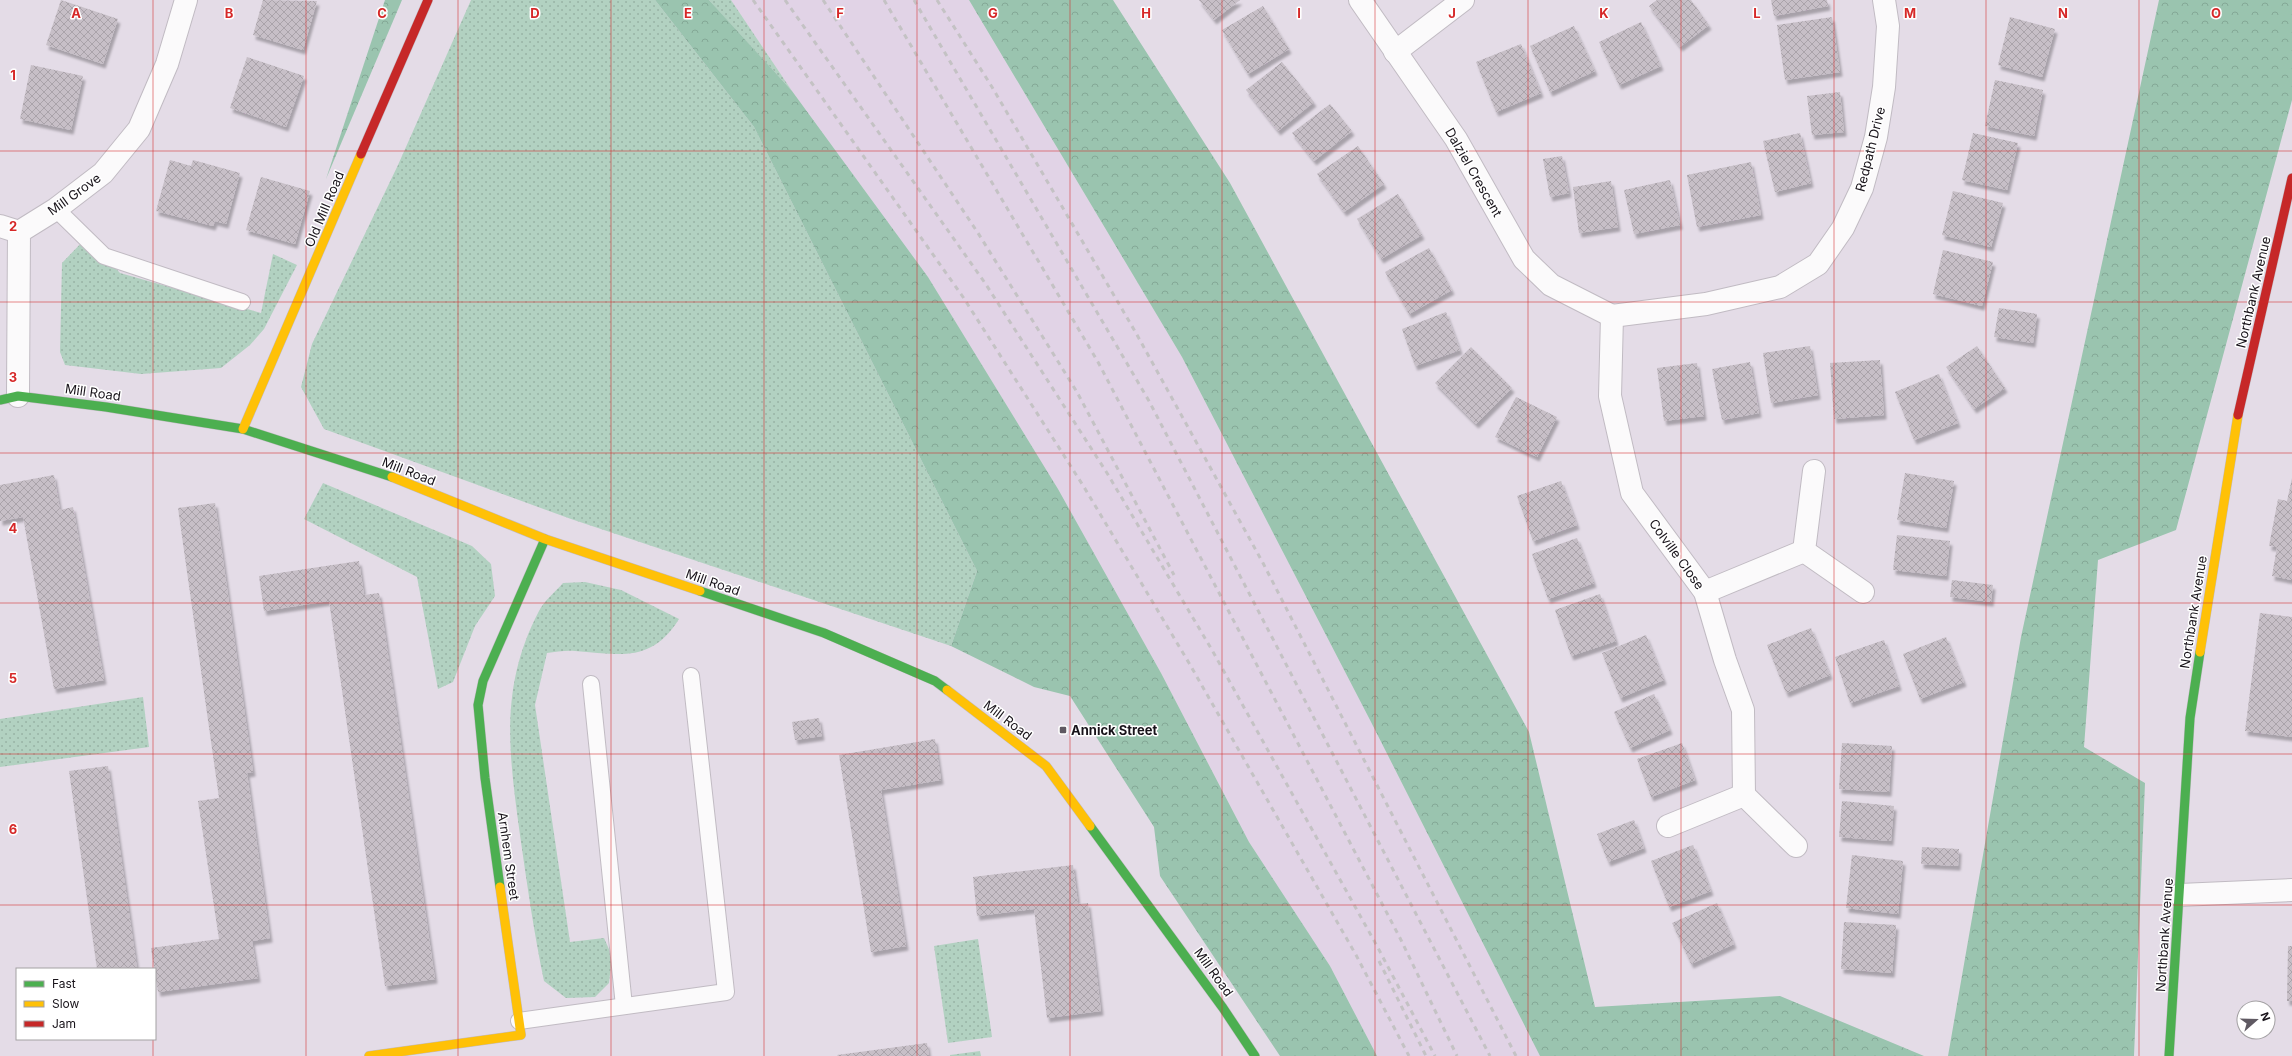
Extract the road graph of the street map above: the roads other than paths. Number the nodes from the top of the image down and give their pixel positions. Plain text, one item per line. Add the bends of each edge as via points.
1 (186, 0) edge
2 (428, 0) edge
3 (1360, 0) edge
4 (1463, 0) edge
5 (1884, 0) edge
6 (1395, 52) junction
7 (2292, 178) edge
8 (56, 209) junction
9 (10, 229) edge
10 (242, 302) dead end
11 (1612, 316) junction
12 (9, 398) edge
13 (243, 429) junction
14 (1814, 471) dead end
15 (545, 539) junction
16 (1804, 551) junction
17 (1705, 592) junction
18 (1862, 592) dead end
19 (691, 676) dead end
20 (591, 684) dead end
21 (1744, 795) junction
22 (1668, 826) dead end
23 (1796, 846) dead end
24 (2292, 890) edge
25 (2180, 895) junction
26 (624, 1006) junction
27 (519, 1021) junction
28 (369, 1056) edge
29 (1255, 1056) edge
30 (2169, 1056) edge

1 - 8 street, Mill Grove via 167,64 139,129 103,173
2 - 13 street, Old Mill Road
3 - 6 street, Dalziel Crescent
4 - 6 street
5 - 11 street, Redpath Drive via 1888,26 1884,87 1876,137 1862,188 1843,228 1818,264 1780,287 1706,304
6 - 11 street, Dalziel Crescent via 1456,139 1524,259 1551,285
7 - 25 street, Northbank Avenue via 2230,460 2190,718
8 - 9 street, Mill Grove
8 - 10 lane via 104,256
9 - 12 street, Mill Grove
11 - 17 street, Colville Close via 1610,396 1632,493
12 - 13 street, Mill Road via 106,406
13 - 15 street, Mill Road via 398,479
14 - 16 street
15 - 27 street, Arnhem Street via 483,681 478,705 485,778
15 - 29 street, Mill Road via 824,633 935,680 1046,766 1227,1013
16 - 17 street
16 - 18 street
17 - 21 street, Colville Close via 1743,710
19 - 26 lane via 726,992
20 - 26 lane
21 - 22 street
21 - 23 street
24 - 25 street
25 - 30 street, Northbank Avenue
26 - 27 lane
27 - 28 street, Arnhem Street via 521,1035

